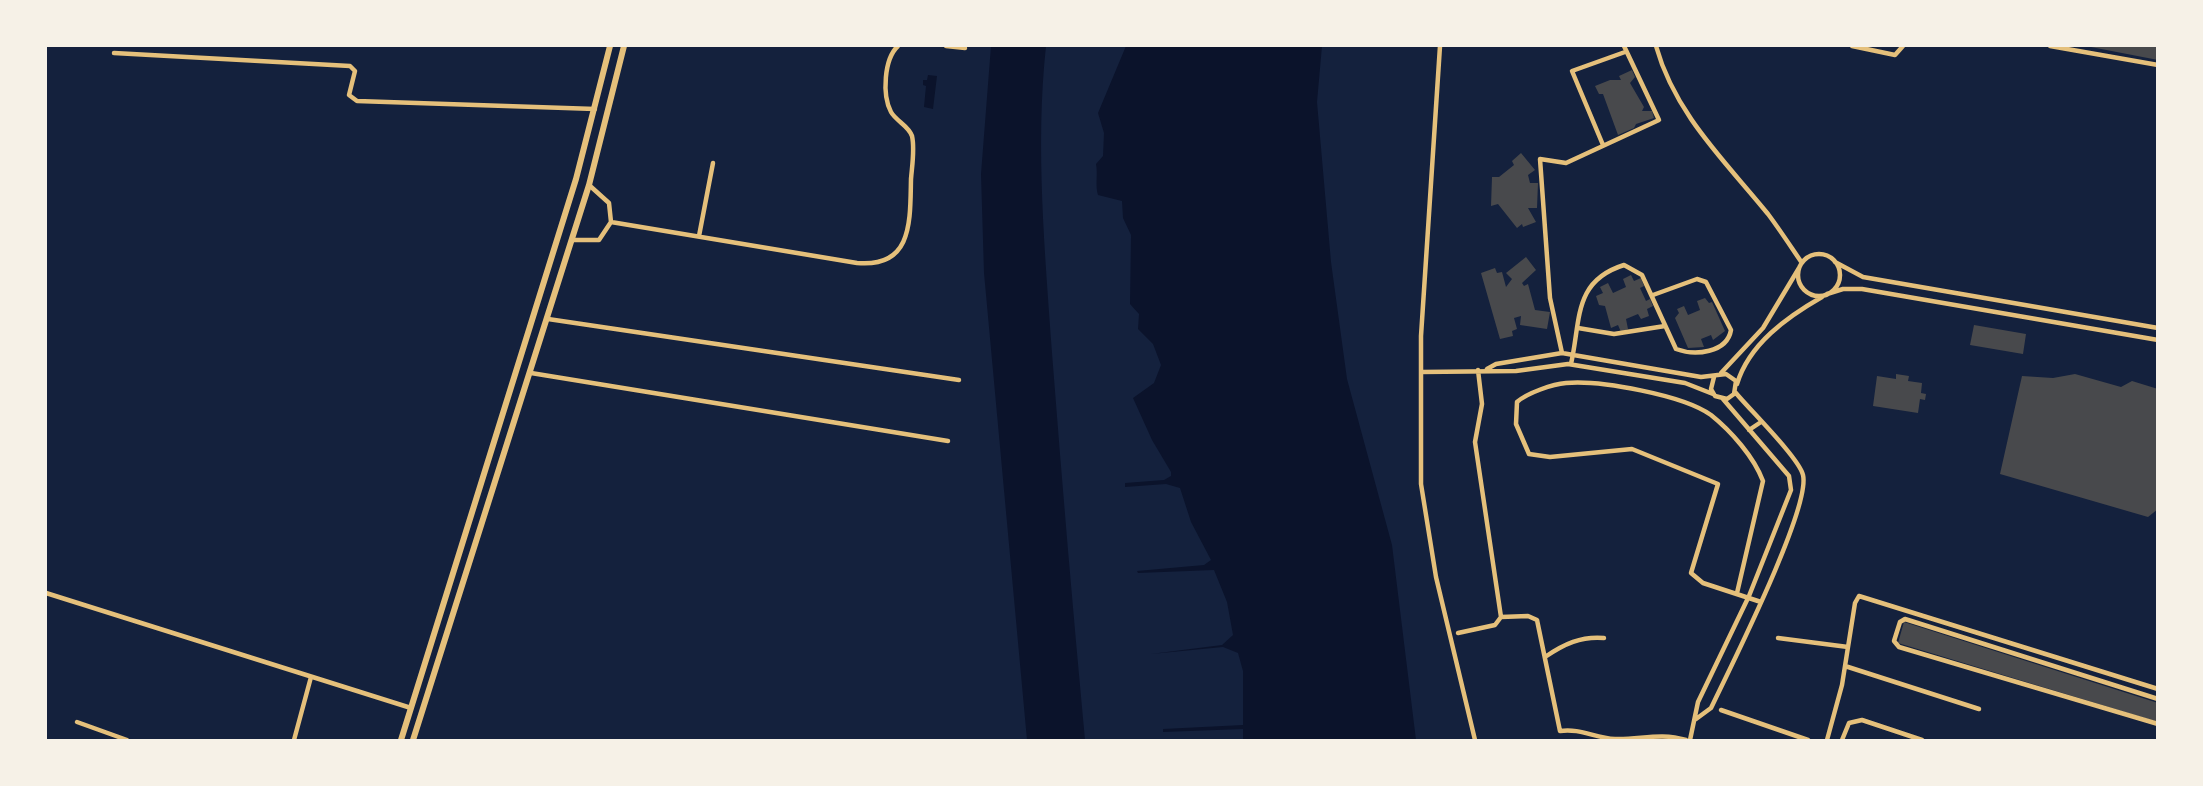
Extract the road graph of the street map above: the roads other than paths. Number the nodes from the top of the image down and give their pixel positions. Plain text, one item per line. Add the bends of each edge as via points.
1 (610, 46) edge
2 (624, 46) edge
3 (898, 46) edge
4 (946, 46) edge
5 (1440, 46) edge
6 (1656, 46) edge
7 (1852, 46) edge
8 (1903, 46) edge
9 (2050, 46) edge
10 (2066, 47) edge
11 (965, 48) dead end
12 (1625, 49) edge
13 (114, 53) dead end
14 (2158, 65) edge
15 (595, 109) junction
16 (1603, 145) junction
17 (713, 163) dead end
18 (589, 185) junction
19 (611, 222) junction
20 (699, 236) junction
21 (572, 240) junction
22 (1835, 262) junction
23 (1800, 265) junction
24 (1653, 295) junction
25 (1826, 295) junction
26 (2023, 305) junction
27 (2021, 317) junction
28 (548, 319) junction
29 (1665, 326) junction
30 (1578, 328) junction
31 (2158, 328) edge
32 (2158, 340) edge
33 (1562, 353) junction
34 (1574, 355) junction
35 (1571, 364) junction
36 (1487, 369) junction
37 (1478, 370) junction
38 (1421, 372) junction
39 (531, 373) junction
40 (1716, 376) junction
41 (959, 380) dead end
42 (1737, 386) junction
43 (1735, 393) junction
44 (1715, 396) junction
45 (1723, 399) junction
46 (1760, 422) junction
47 (1749, 430) junction
48 (948, 441) dead end
49 (46, 593) edge
50 (1737, 593) junction
51 (1749, 596) junction
52 (1760, 602) junction
53 (1501, 617) junction
54 (1458, 633) dead end
55 (1604, 638) dead end
56 (1777, 638) dead end
57 (1848, 647) junction
58 (1545, 657) junction
59 (1845, 666) junction
60 (310, 677) junction
61 (2158, 689) edge
62 (2158, 699) edge
63 (411, 708) junction
64 (1979, 709) dead end
65 (1721, 710) dead end
66 (1695, 720) junction
67 (77, 722) dead end
68 (2158, 724) edge
69 (127, 740) edge
70 (294, 740) edge
71 (401, 740) edge
72 (413, 740) edge
73 (1475, 740) edge
74 (1688, 740) edge
75 (1808, 740) edge
76 (1827, 740) edge
77 (1842, 740) edge
78 (1922, 740) edge

1 - 15 main road
2 - 18 main road
3 - 20 street via 890,55 886,96 890,110 909,130 913,143 909,221 892,258 857,263
4 - 11 street
5 - 38 street
6 - 23 street via 1695,128 1769,216
7 - 8 street via 1895,55
9 - 10 street
10 - 14 street
12 - 16 street via 1572,71
12 - 16 street via 1659,120
13 - 15 street via 350,66 355,71 349,96 357,101
15 - 63 main road
16 - 33 street via 1566,163 1540,159 1550,298
17 - 20 street
18 - 19 street via 609,203
18 - 21 main road
19 - 20 street
19 - 21 street via 599,240
21 - 28 main road
22 - 23 street via 1820,254
22 - 25 street via 1839,281
22 - 26 street via 1863,277
23 - 25 street via 1798,278 1803,289
23 - 40 street via 1763,328
24 - 29 street
24 - 29 street via 1697,279 1706,282 1731,330 1721,347 1694,353 1673,346
24 - 30 street via 1634,268 1624,265 1605,271 1584,294
25 - 27 street via 1855,288
25 - 42 street via 1758,347
26 - 27 street
26 - 31 street
27 - 32 street
28 - 39 main road
28 - 41 street
29 - 30 street via 1614,334
30 - 34 street
33 - 34 street
33 - 36 street
34 - 35 street
34 - 40 street
35 - 36 street via 1517,371
35 - 44 street via 1685,383
36 - 37 street
37 - 38 street
37 - 53 street via 1482,404 1475,442
38 - 73 street via 1421,484 1436,577
39 - 48 street
39 - 72 main road
40 - 42 street via 1730,375
40 - 44 street via 1711,385
42 - 43 street
43 - 45 street
43 - 46 street
44 - 45 street
45 - 47 street
46 - 47 street
46 - 52 street via 1796,462 1804,484 1793,526
47 - 51 street via 1791,482 1790,497
49 - 60 street
50 - 50 street via 1763,481 1758,467 1711,415 1685,401 1646,391 1565,383 1517,402 1516,424 1528,454 1550,457 1632,449 1718,484 1691,573 1703,583
50 - 51 street
51 - 52 street
51 - 66 street via 1698,702
52 - 66 street via 1710,708
53 - 54 street via 1495,625
53 - 58 street via 1537,620
55 - 58 street via 1575,640
56 - 57 street
57 - 59 street
57 - 61 street via 1855,600 1862,596
58 - 74 street via 1560,731 1615,739 1661,734
59 - 64 street
59 - 76 street
60 - 63 street
60 - 70 street
62 - 68 street via 1905,619 1895,641 1899,647
63 - 71 main road
65 - 75 street
66 - 74 street
67 - 69 street
77 - 78 street via 1846,727 1855,720

